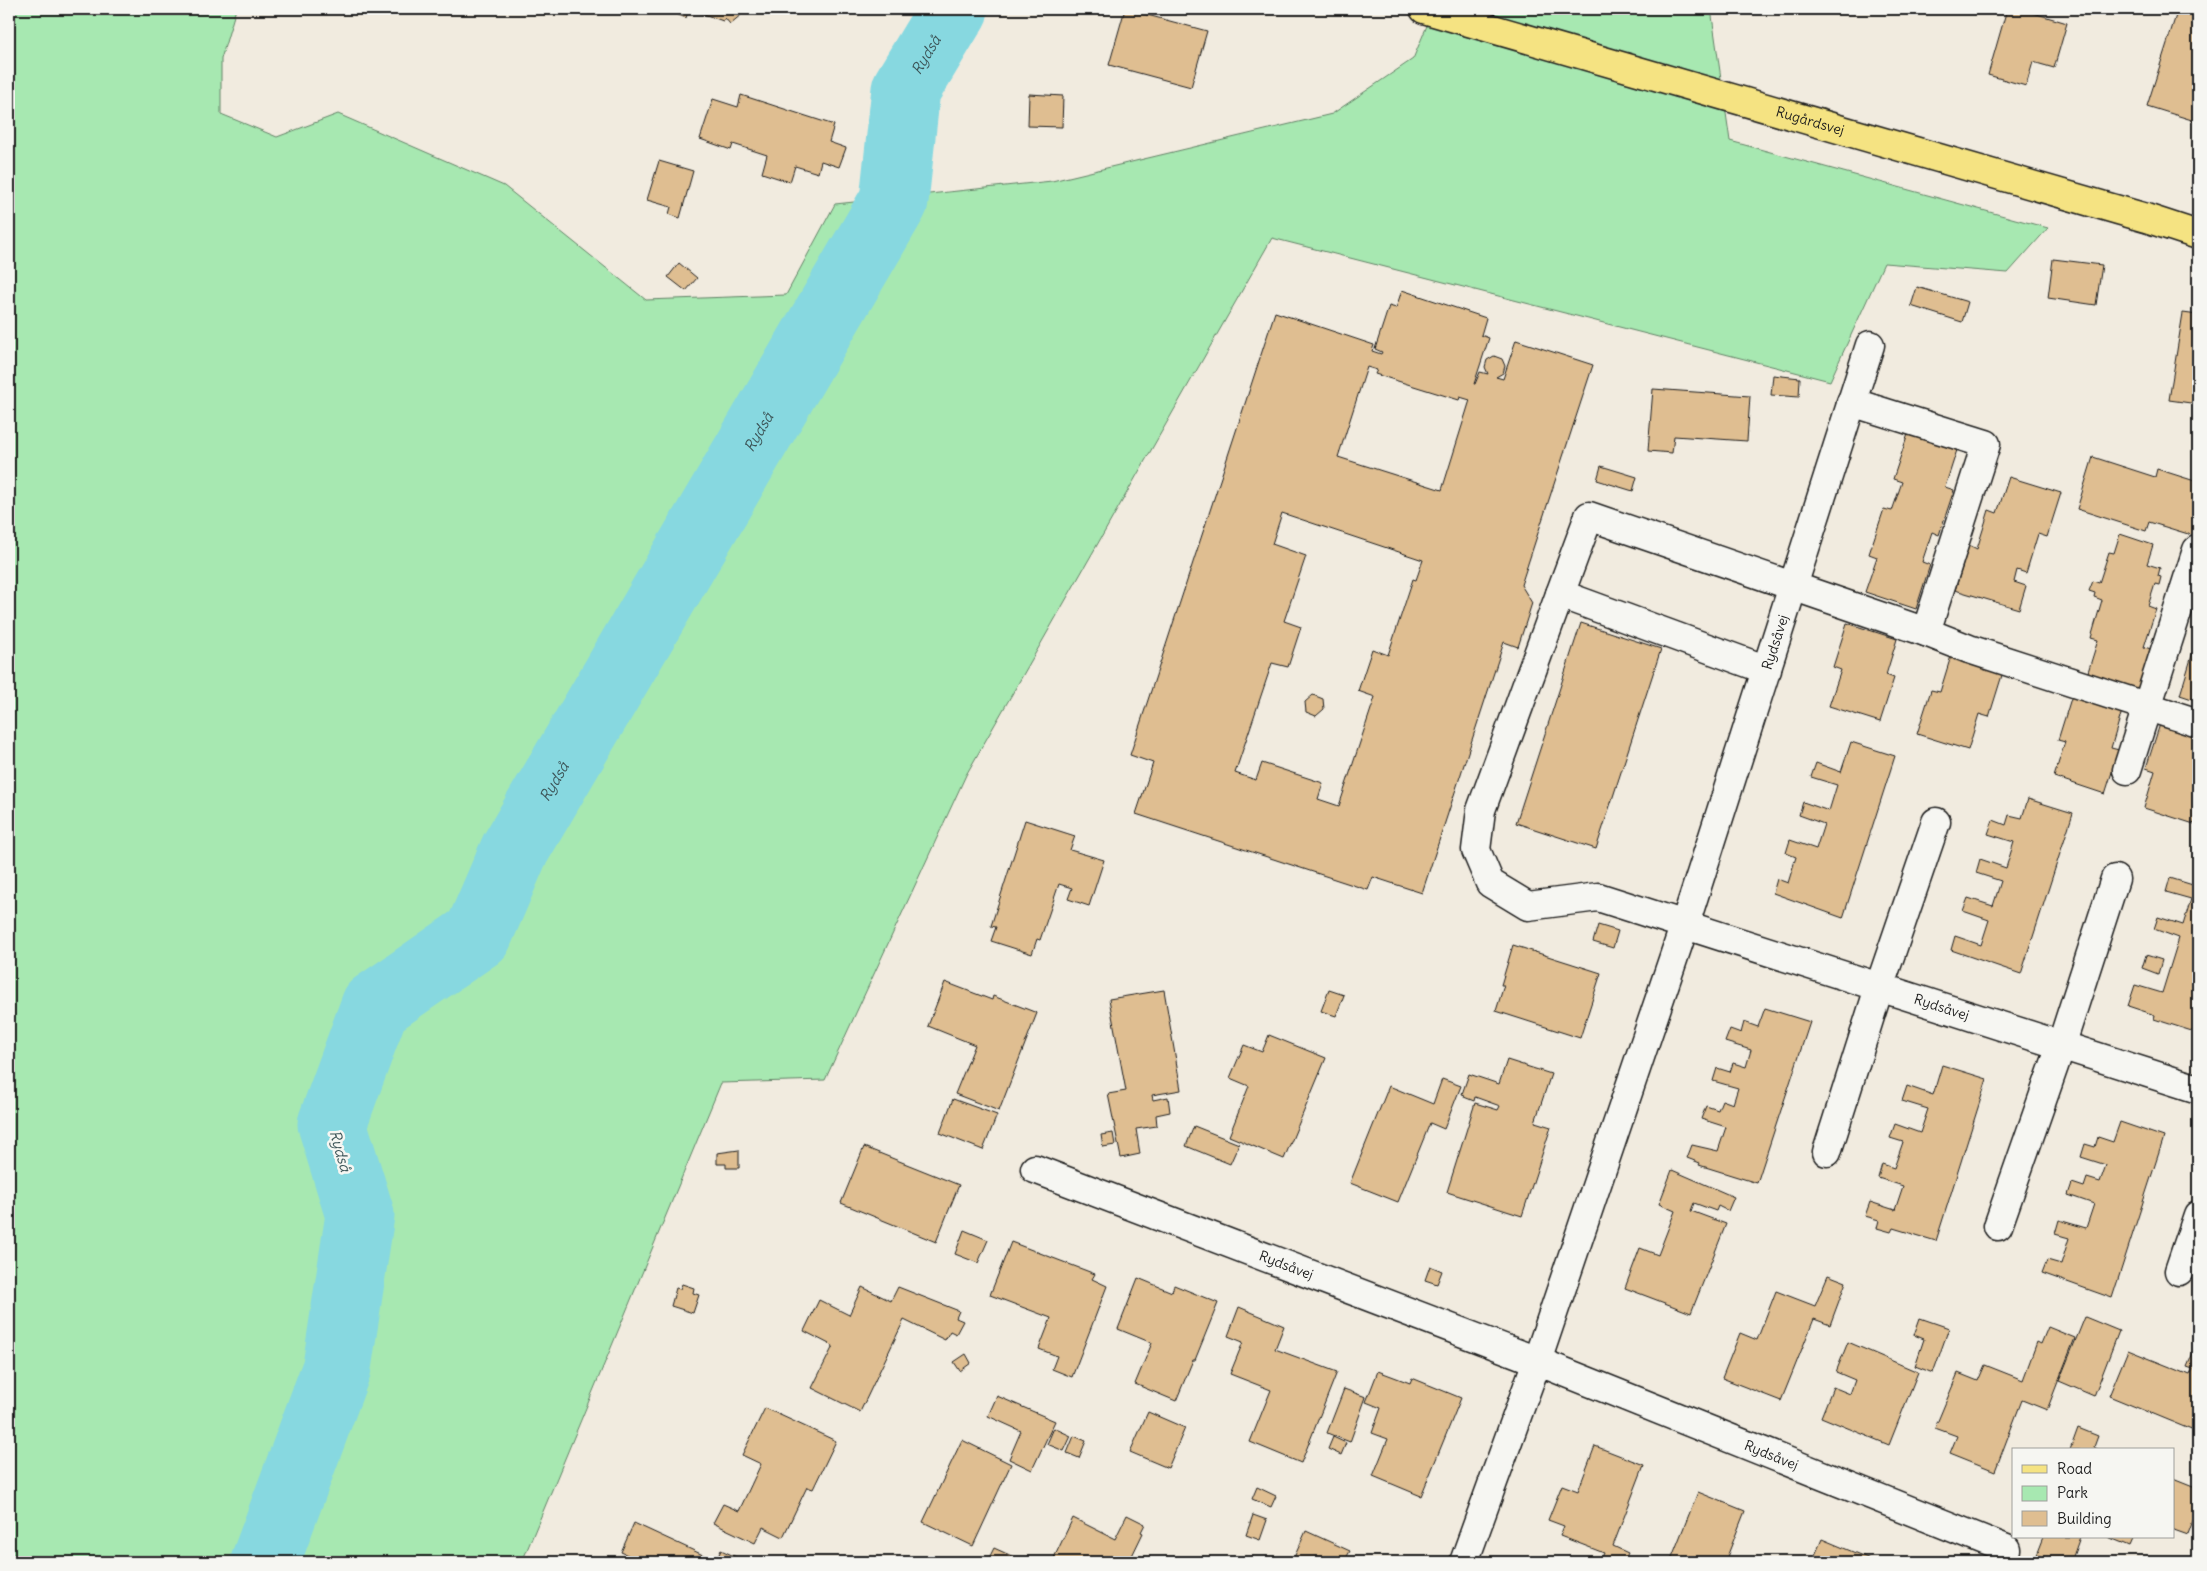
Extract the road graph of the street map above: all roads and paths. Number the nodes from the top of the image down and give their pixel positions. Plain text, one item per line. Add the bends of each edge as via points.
1 (1424, 9) edge
2 (2198, 235) edge
3 (1870, 345) dead end
4 (1851, 402) junction
5 (2197, 550) edge
6 (1792, 588) junction
7 (1560, 594) junction
8 (1926, 632) junction
9 (1766, 670) junction
10 (2147, 706) junction
11 (2198, 723) edge
12 (2127, 770) dead end
13 (1936, 822) dead end
14 (2114, 879) dead end
15 (1685, 924) junction
16 (1879, 988) junction
17 (2060, 1046) junction
18 (2198, 1089) edge
19 (1828, 1152) dead end
20 (1035, 1169) dead end
21 (2198, 1215) edge
22 (1998, 1226) dead end
23 (2179, 1271) dead end
24 (1538, 1361) junction
25 (2006, 1549) dead end
26 (1464, 1562) edge

1 - 2 main road, Rugårdsvej
3 - 4 street, Rydsåvej
4 - 6 street, Rydsåvej
4 - 8 street via 1986,444
5 - 10 street
6 - 7 street via 1589,516
6 - 8 street
6 - 9 street, Rydsåvej
7 - 9 street
7 - 15 street, Rydsåvej via 1481,810 1476,850 1490,883 1528,906 1598,897
8 - 10 street
9 - 15 street, Rydsåvej
10 - 11 street
10 - 12 street
13 - 16 street
14 - 17 street
15 - 16 street, Rydsåvej
15 - 24 street, Rydsåvej
16 - 17 street, Rydsåvej
16 - 19 street
17 - 18 street, Rydsåvej
17 - 22 street
20 - 24 street, Rydsåvej
21 - 23 street
24 - 25 street, Rydsåvej
24 - 26 street, Rydsåvej

